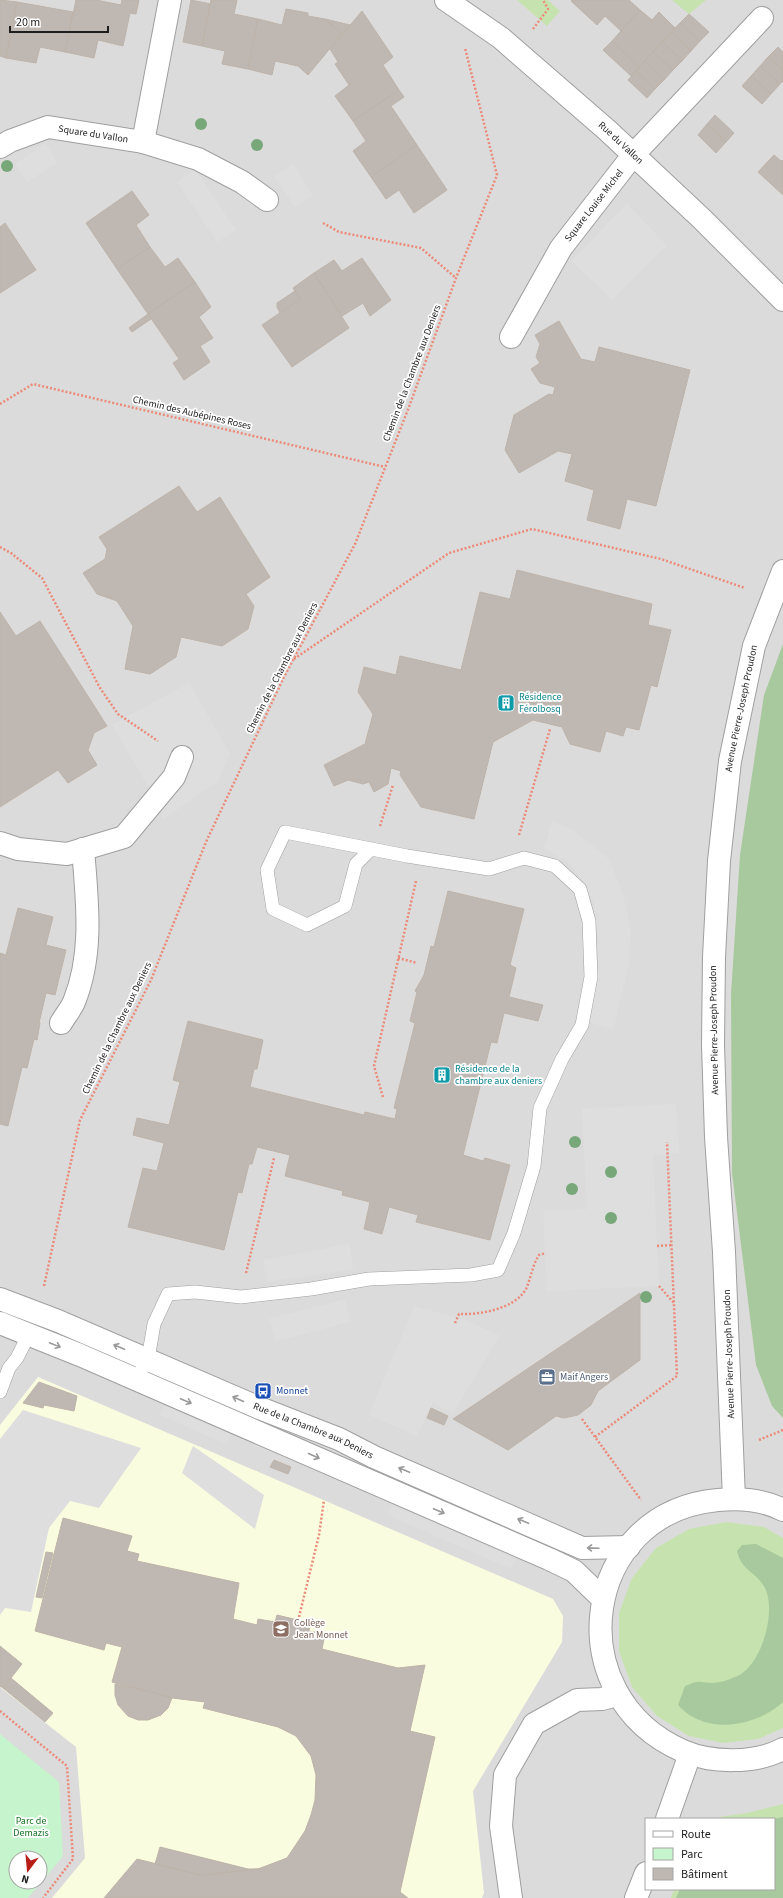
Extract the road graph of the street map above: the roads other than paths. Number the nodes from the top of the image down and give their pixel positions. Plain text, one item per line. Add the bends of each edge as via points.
1 (170, 0) edge
2 (446, 0) edge
3 (762, 18) dead end
4 (143, 142) junction
5 (0, 147) edge
6 (634, 154) junction
7 (267, 200) dead end
8 (783, 300) edge
9 (511, 337) dead end
10 (783, 571) edge
11 (182, 757) road end
12 (0, 843) edge
13 (84, 849) junction
14 (372, 849) junction
15 (61, 1023) dead end
16 (0, 1299) edge
17 (0, 1324) edge
18 (29, 1334) junction
19 (148, 1359) junction
20 (136, 1379) junction
21 (0, 1392) edge
22 (734, 1498) junction
23 (783, 1510) edge
24 (629, 1547) junction
25 (603, 1599) junction
26 (617, 1695) junction
27 (783, 1749) edge
28 (690, 1754) junction
29 (667, 1818) edge
30 (645, 1876) edge
31 (511, 1898) edge
32 (636, 1898) edge

1 - 4 street
2 - 6 street, Rue du Vallon via 501,38
3 - 6 street, Square Louise Michel
4 - 5 street, Square du Vallon via 48,127
4 - 7 street, Square du Vallon via 198,159 242,182
6 - 8 street, Rue du Vallon
6 - 9 street, Square Louise Michel via 561,248
10 - 22 street, Avenue Pierre-Joseph Proudon via 754,646 730,761 719,861 713,1045
11 - 13 street via 174,776 124,837
12 - 13 street via 18,849 68,854
13 - 15 street via 88,950 74,1002
14 - 14 lane via 285,832 267,870 273,909 307,925 344,906 356,864
14 - 19 lane via 489,869 524,858 555,866 580,889 589,921 591,977 582,1025 562,1059 540,1108 534,1166 514,1233 498,1270 472,1275 369,1279 241,1297 195,1292 168,1294 154,1324
19 -> 16 street, Rue de la Chambre aux Deniers
17 - 18 street
18 -> 20 street
18 - 21 lane via 9,1368
19 - 20 lane
24 -> 19 street, Rue de la Chambre aux Deniers via 582,1548 340,1440
20 -> 25 street via 574,1571
22 - 23 street via 772,1505
22 - 24 street via 704,1501 676,1510 650,1526
24 - 25 street via 613,1572
25 - 26 street via 600,1623 601,1648 607,1672
26 - 28 street via 648,1731
26 - 31 street via 602,1699 577,1700 534,1724 505,1775 501,1826
27 - 28 street via 749,1759 719,1759
28 - 29 street
30 - 32 street

